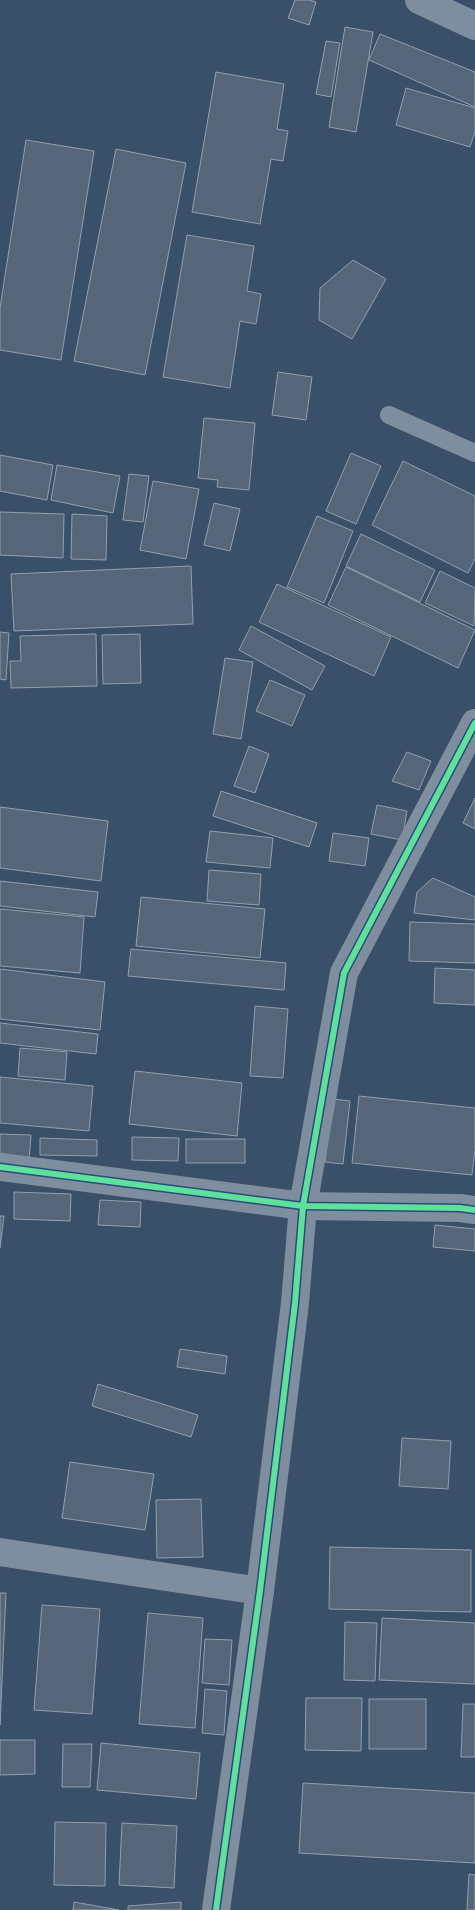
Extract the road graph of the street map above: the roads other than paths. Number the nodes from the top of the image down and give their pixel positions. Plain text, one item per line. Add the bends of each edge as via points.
1 (419, 0) edge
2 (475, 26) edge
3 (389, 415) dead end
4 (475, 453) edge
5 (475, 723) edge
6 (0, 1167) edge
7 (303, 1206) junction
8 (475, 1210) edge
9 (0, 1552) edge
10 (260, 1591) junction
11 (216, 1910) edge

1 - 2 street
3 - 4 lane
5 - 7 street via 344,973
6 - 7 street
7 - 8 street
7 - 10 street via 295,1304
9 - 10 street
10 - 11 street

